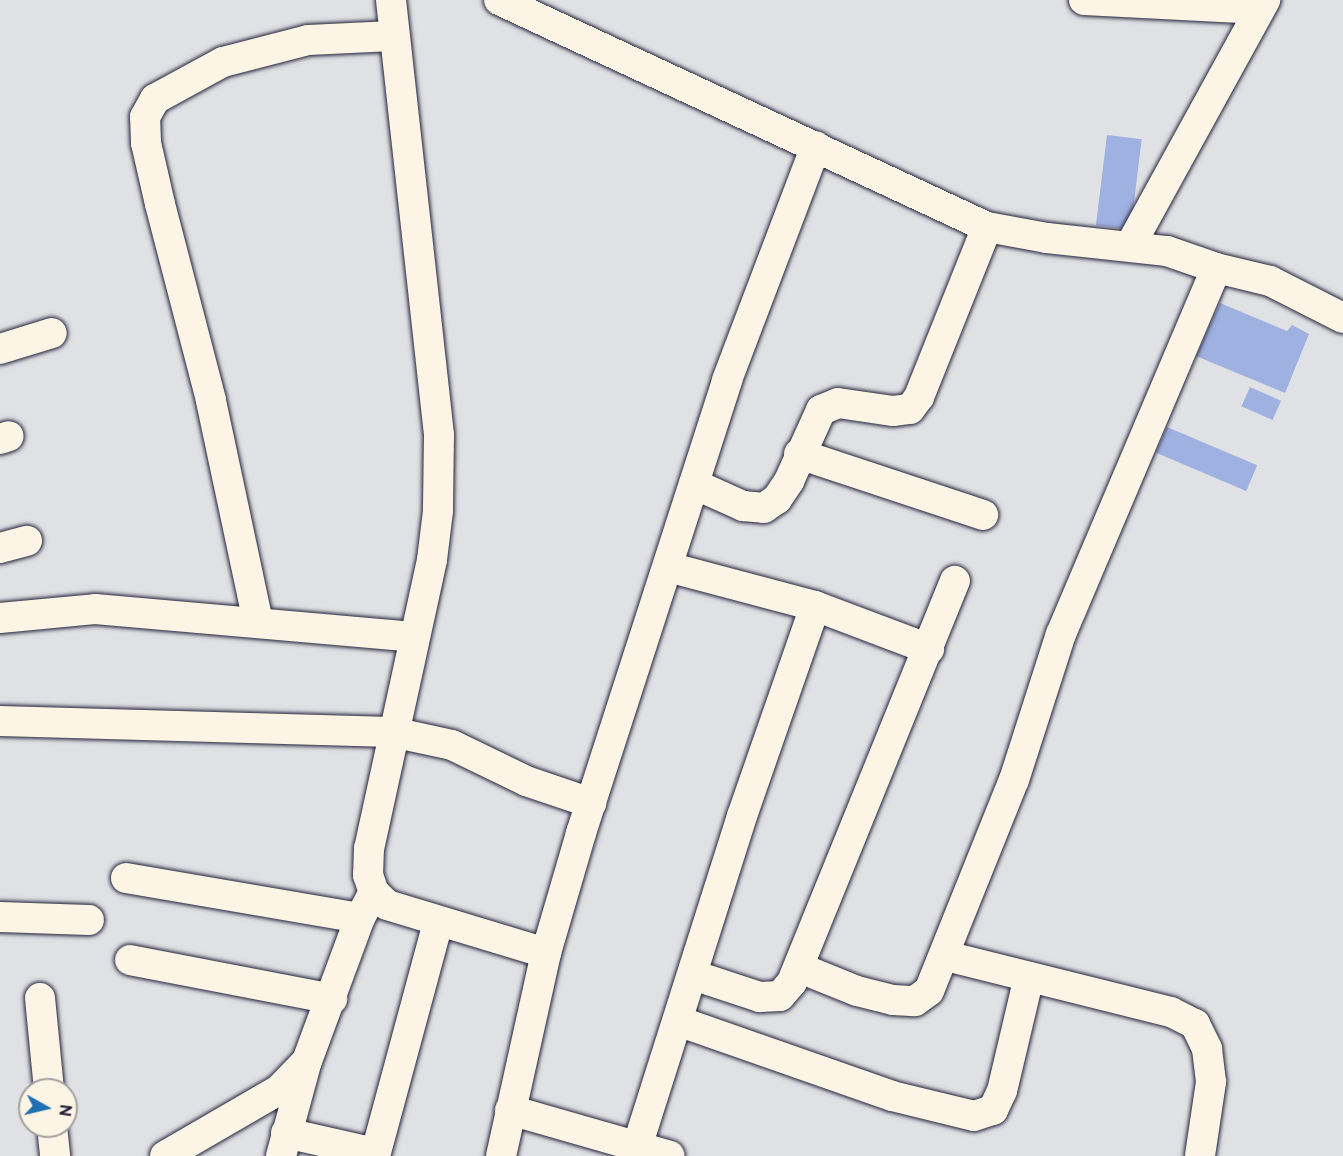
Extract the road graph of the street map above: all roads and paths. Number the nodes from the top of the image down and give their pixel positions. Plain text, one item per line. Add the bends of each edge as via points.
1 (391, 0) edge
2 (499, 0) edge
3 (1096, 0) edge
4 (1262, 5) edge
5 (393, 36) junction
6 (816, 146) junction
7 (987, 227) junction
8 (1130, 246) junction
9 (1216, 268) junction
10 (1343, 318) edge
11 (52, 333) dead end
12 (0, 349) edge
13 (799, 454) junction
14 (694, 484) junction
15 (983, 515) dead end
16 (668, 567) junction
17 (955, 581) dead end
18 (815, 606) junction
19 (0, 618) edge
20 (258, 622) junction
21 (414, 637) junction
22 (929, 649) junction
23 (0, 721) edge
24 (392, 732) junction
25 (591, 803) junction
26 (126, 879) dead end
27 (374, 892) junction
28 (0, 917) edge
29 (360, 918) junction
30 (89, 920) dead end
31 (438, 922) junction
32 (546, 953) junction
33 (946, 956) junction
34 (130, 960) dead end
35 (800, 968) junction
36 (693, 975) junction
37 (1029, 977) junction
38 (40, 998) dead end
39 (332, 999) junction
40 (678, 1022) junction
41 (307, 1061) junction
42 (48, 1078) edge
43 (510, 1110) junction
44 (53, 1138) edge
45 (283, 1145) edge
46 (637, 1146) junction
47 (375, 1155) edge
48 (54, 1156) edge
49 (165, 1156) edge
50 (501, 1156) edge
51 (670, 1156) edge
52 (1200, 1156) edge

1 - 5 street
2 - 6 street
3 - 4 street
4 - 8 street
5 - 20 street via 308,40 223,62 162,94 145,117 153,173 213,411
5 - 21 street via 439,435 437,521
6 - 7 street
6 - 14 street via 727,380
7 - 8 street via 1047,238
7 - 13 street via 920,397 910,409 893,411 838,403 821,410
8 - 9 street via 1167,251
9 - 10 street via 1270,281
9 - 33 street via 1061,634 1014,780
11 - 12 street
13 - 14 street via 777,499 764,508 743,506
13 - 15 street
14 - 16 street
16 - 18 street
16 - 25 street
17 - 22 street
18 - 22 street
18 - 36 street via 742,816
19 - 20 street via 96,609
20 - 21 street
21 - 24 street
22 - 35 street
23 - 24 street
24 - 25 street via 452,745 526,781
24 - 27 street via 369,848 368,875
25 - 32 street
26 - 29 street
27 - 29 street
27 - 31 street via 387,905
28 - 30 street
29 - 39 street
31 - 32 street
31 - 47 street
32 - 43 street
33 - 35 street via 929,991 915,1001 857,991
33 - 37 street
34 - 39 street
35 - 36 street via 780,996 760,997
36 - 40 street
37 - 40 street via 1002,1091 993,1110 974,1116 892,1096
37 - 52 street via 1171,1012 1195,1024 1207,1049 1211,1082
38 - 42 street
39 - 41 street
40 - 46 street
41 - 45 street
41 - 49 street via 279,1090
43 - 46 street
43 - 50 street
44 - 48 street
45 - 47 street
46 - 51 street

